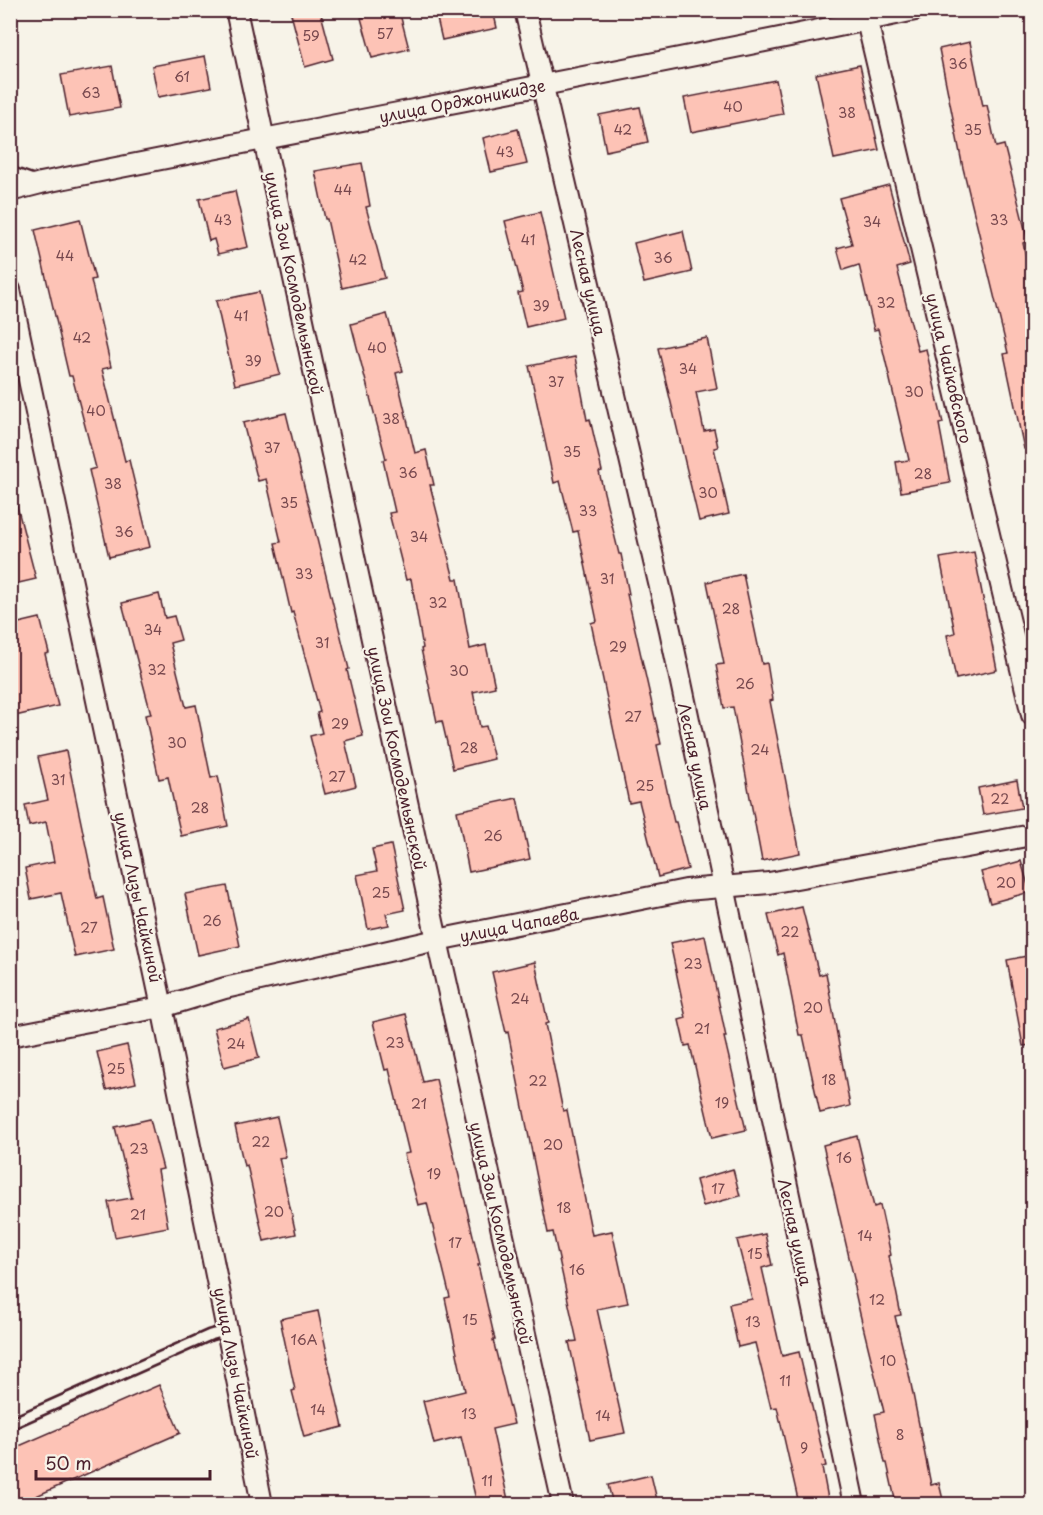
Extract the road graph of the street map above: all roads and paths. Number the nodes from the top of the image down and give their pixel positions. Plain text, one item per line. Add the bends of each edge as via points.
1 (236, 10) edge
2 (525, 10) edge
3 (915, 10) edge
4 (867, 21) junction
5 (542, 85) junction
6 (263, 138) junction
7 (10, 172) edge
8 (41, 183) junction
9 (10, 191) edge
10 (10, 290) edge
11 (1032, 715) edge
12 (1032, 835) edge
13 (723, 889) junction
14 (437, 940) junction
15 (162, 1007) junction
16 (10, 1036) edge
17 (228, 1330) junction
18 (10, 1424) edge
19 (262, 1504) edge
20 (563, 1504) edge
21 (854, 1504) edge

1 - 6 street, улица Зои Космодемьянской
2 - 5 street, Лесная улица
3 - 4 street, улица Орджоникидзе
4 - 5 street, улица Орджоникидзе
4 - 11 street, улица Чайковского
5 - 6 street, улица Орджоникидзе
5 - 13 street, Лесная улица via 646,522
6 - 8 street, улица Орджоникидзе
6 - 14 street, улица Зои Космодемьянской
7 - 8 lane
8 - 9 street, улица Орджоникидзе
10 - 15 street, улица Лизы Чайкиной
12 - 13 street, улица Чапаева
13 - 14 street, улица Чапаева via 686,890
13 - 21 street, Лесная улица
14 - 15 street, улица Чапаева via 225,988
14 - 20 street, улица Зои Космодемьянской
15 - 16 street, улица Чапаева
15 - 17 street, улица Лизы Чайкиной
17 - 18 lane
17 - 19 street, улица Лизы Чайкиной

